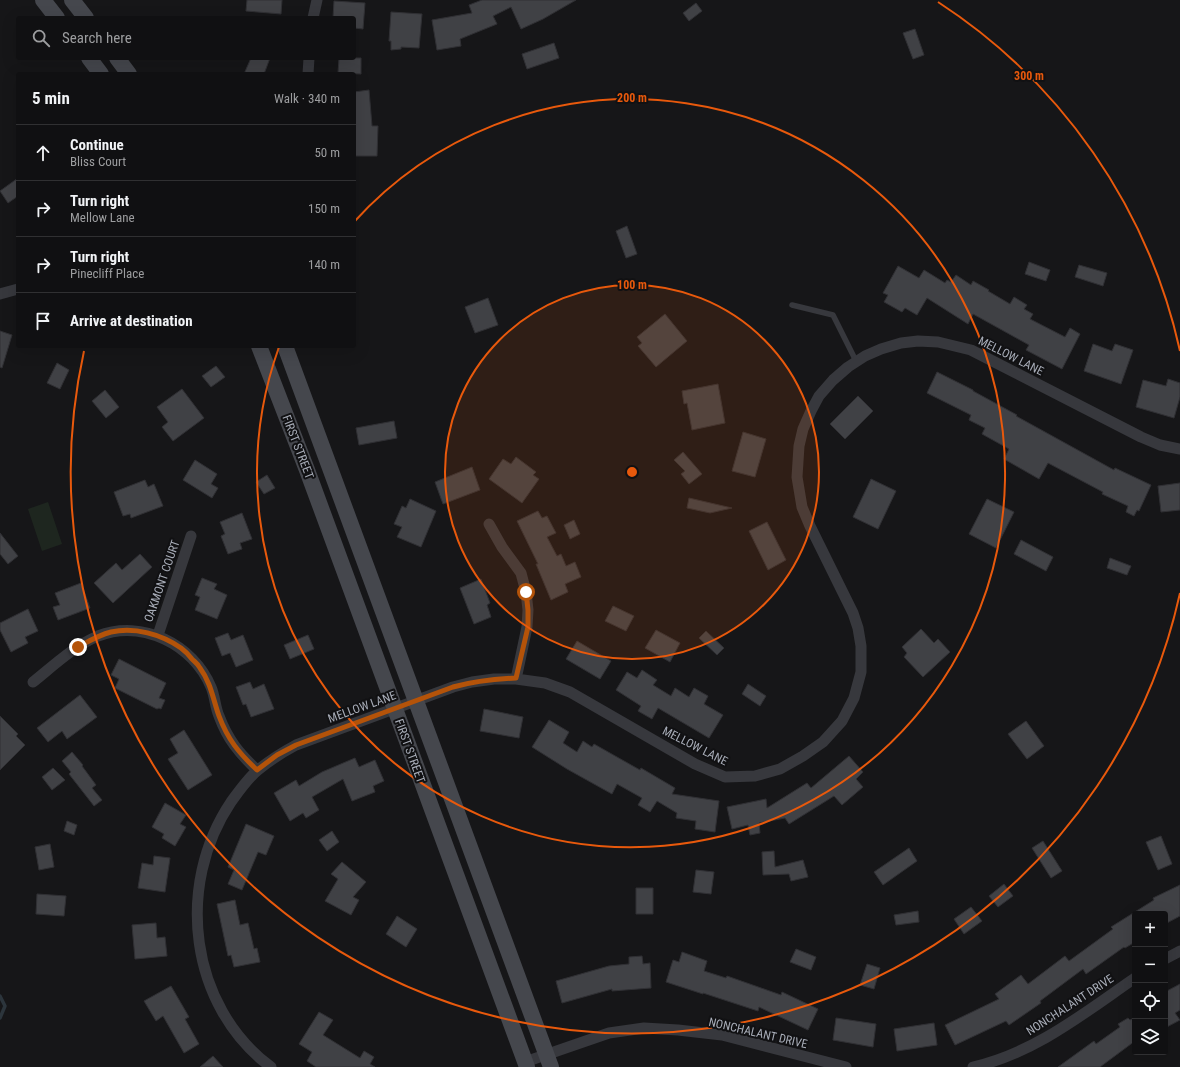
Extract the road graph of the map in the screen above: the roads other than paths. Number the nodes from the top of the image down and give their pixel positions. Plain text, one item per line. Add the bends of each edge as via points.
1 (43, 0) edge
2 (72, 0) edge
3 (317, 0) edge
4 (55, 16) edge
5 (84, 16) edge
6 (313, 16) edge
7 (90, 60) edge
8 (118, 60) edge
9 (309, 60) edge
10 (99, 72) edge
11 (128, 72) edge
12 (308, 72) edge
13 (16, 290) edge
14 (0, 294) edge
15 (792, 305) dead end
16 (260, 348) edge
17 (286, 348) edge
18 (856, 361) junction
19 (1180, 449) edge
20 (489, 524) dead end
21 (191, 536) dead end
22 (158, 635) junction
23 (516, 678) junction
24 (33, 682) dead end
25 (416, 701) junction
26 (394, 709) junction
27 (257, 770) junction
28 (1180, 951) edge
29 (1168, 957) edge
30 (1132, 980) edge
31 (548, 1061) edge
32 (526, 1064) edge
33 (271, 1067) edge
34 (846, 1067) edge
35 (973, 1067) edge

1 - 4 main road
2 - 5 main road
3 - 6 street
7 - 10 main road
8 - 11 main road
9 - 12 street
13 - 14 street
15 - 18 lane via 833,315
16 - 26 main road, FIRST STREET
17 - 25 main road, FIRST STREET
18 - 19 street, MELLOW LANE via 881,349 918,342 938,342 971,350 1141,437 1160,445
18 - 23 street, MELLOW LANE via 832,380 820,396 811,411 798,446 796,477 802,507 853,613 861,646 861,672 854,698 842,721 822,742 780,769 755,776 725,777 695,764 570,692 545,683
20 - 23 street via 521,573 526,592 528,627
21 - 22 street, OAKMONT COURT
22 - 24 street via 127,631 97,636 78,647
22 - 27 street via 182,648 200,667 211,687 218,715 227,735 240,754
23 - 25 street, MELLOW LANE via 472,682
25 - 26 street, MELLOW LANE
25 - 31 main road, FIRST STREET
26 - 27 street, MELLOW LANE via 296,745
26 - 32 main road, FIRST STREET
27 - 33 street, MELLOW LANE via 238,791 212,838 198,891 197,917 206,975 215,998 241,1038
28 - 29 street
30 - 35 street, NONCHALANT DRIVE via 1027,1049
31 - 32 street, NONCHALANT DRIVE
31 - 34 street, NONCHALANT DRIVE via 609,1033 644,1028 722,1035

